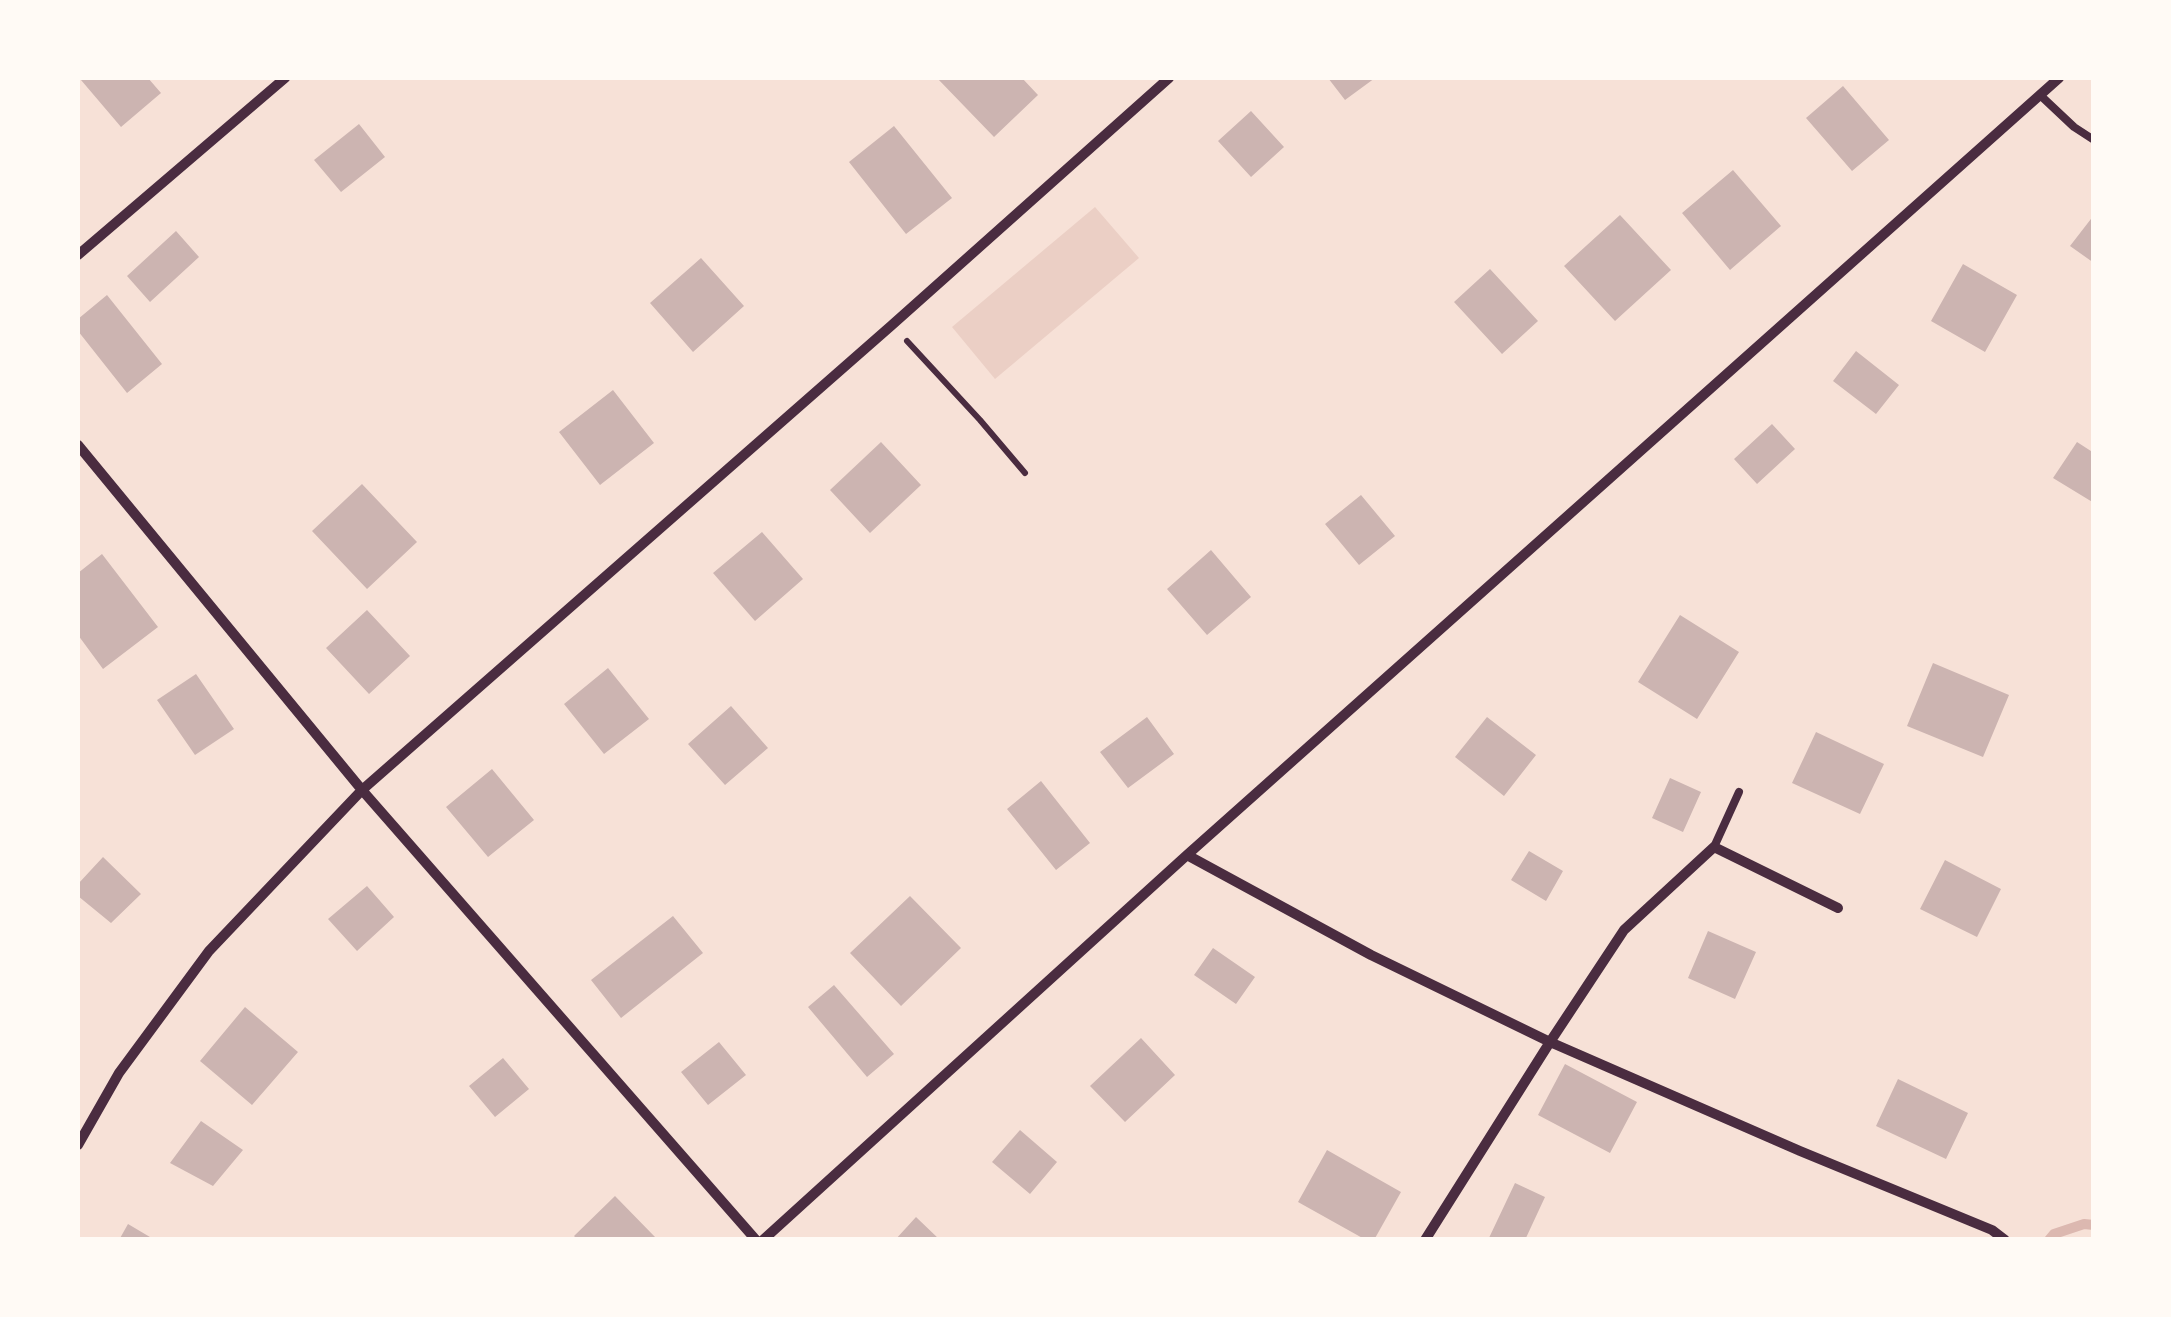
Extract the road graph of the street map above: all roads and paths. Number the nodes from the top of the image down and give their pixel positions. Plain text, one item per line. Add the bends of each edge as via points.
1 (285, 78) edge
2 (1170, 78) edge
3 (2059, 78) edge
4 (2040, 95) junction
5 (2094, 140) edge
6 (78, 255) edge
7 (892, 325) junction
8 (78, 445) edge
9 (1025, 473) dead end
10 (362, 790) junction
11 (1739, 792) dead end
12 (1714, 848) junction
13 (1187, 855) junction
14 (1838, 908) dead end
15 (1550, 1042) junction
16 (78, 1144) edge
17 (759, 1240) edge
18 (1425, 1240) edge
19 (2006, 1240) edge

1 - 6 street
2 - 7 street
3 - 4 street
4 - 5 lane
4 - 13 street
7 - 9 path
7 - 10 street
8 - 10 street
10 - 16 street via 210,951 119,1073
10 - 17 street
11 - 12 lane
12 - 14 street
12 - 15 street via 1624,930
13 - 15 street
13 - 17 street
15 - 18 street
15 - 19 street

